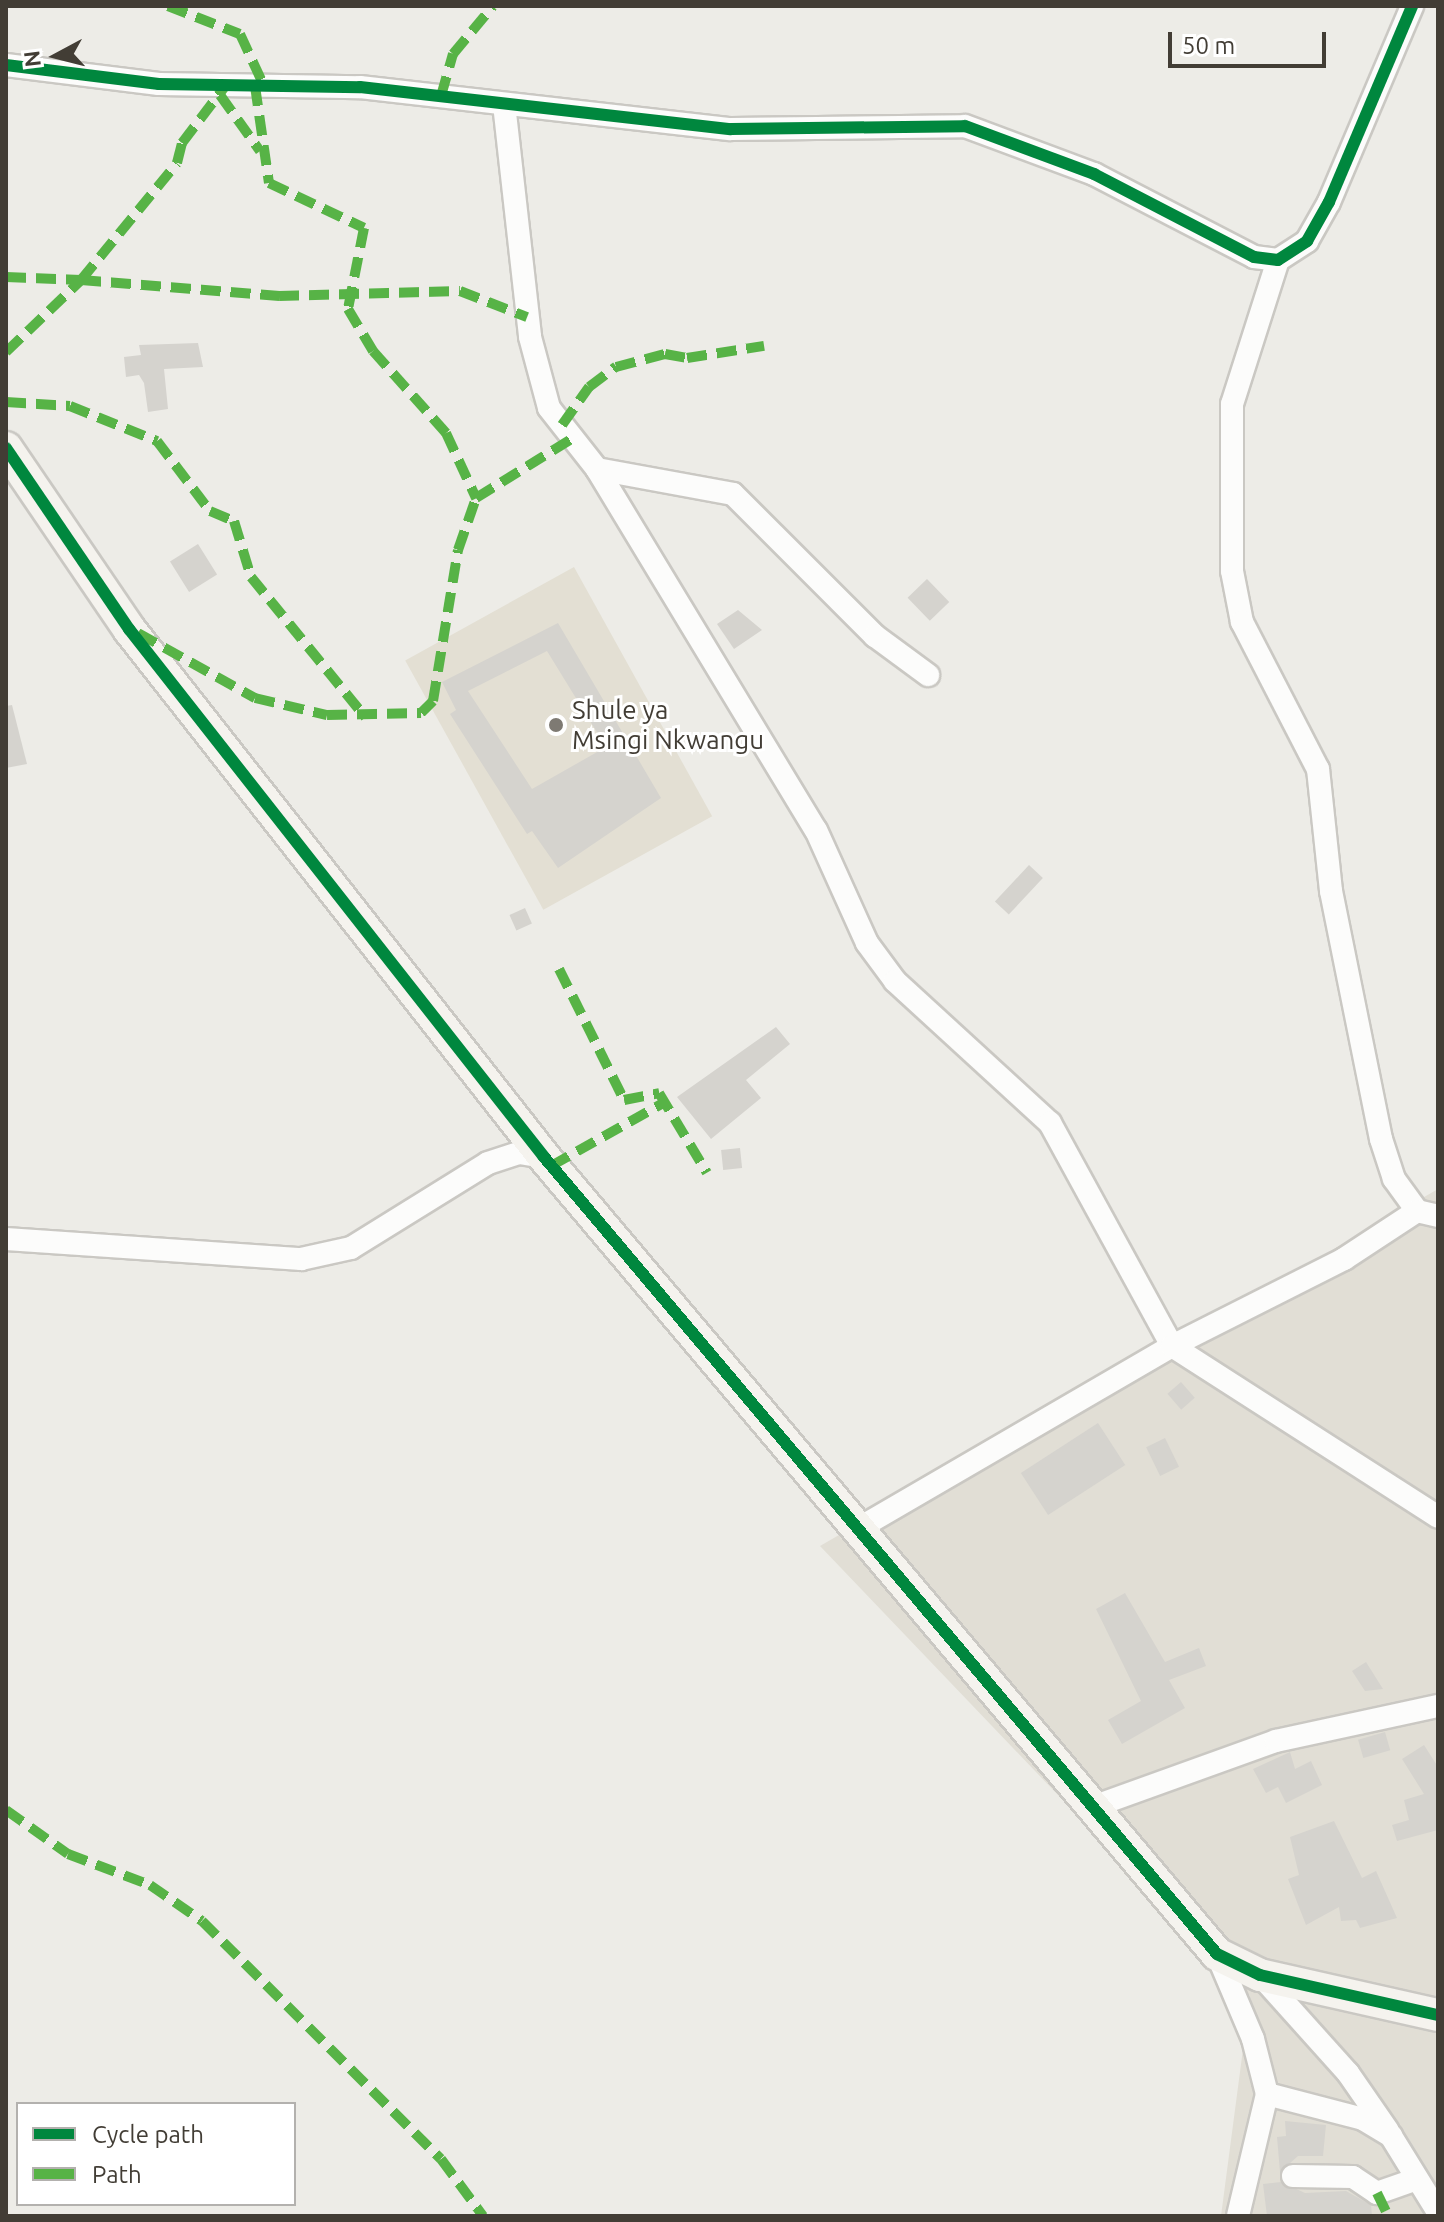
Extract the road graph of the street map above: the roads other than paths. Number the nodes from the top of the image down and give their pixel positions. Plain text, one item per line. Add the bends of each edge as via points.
1 (1412, 6) edge
2 (6, 65) edge
3 (504, 104) junction
4 (1278, 260) junction
5 (6, 448) edge
6 (597, 469) junction
7 (928, 675) dead end
8 (544, 1157) junction
9 (1428, 1214) edge
10 (6, 1239) edge
11 (1172, 1346) junction
12 (1438, 1517) edge
13 (861, 1527) junction
14 (1438, 1706) edge
15 (1098, 1805) junction
16 (1217, 1954) junction
17 (1260, 1975) junction
18 (1438, 2015) edge
19 (1267, 2094) junction
20 (1391, 2136) junction
21 (1293, 2176) dead end
22 (1417, 2179) junction
23 (1438, 2212) edge
24 (1238, 2216) edge

1 - 4 street via 1329,202 1307,241
2 - 3 street via 159,84 360,87
3 - 4 street via 731,129 965,126 1094,174 1254,257
3 - 6 street via 540,391
4 - 9 street via 1232,404 1232,571 1242,622 1318,769 1331,891 1368,1081 1394,1179
5 - 8 street via 129,629
6 - 7 street via 733,494 875,636
6 - 11 street via 816,830 867,943 895,981 1050,1123
8 - 10 street via 519,1153 488,1163 351,1248 301,1259
8 - 13 street
9 - 11 street
11 - 12 street
11 - 13 street
13 - 15 street
14 - 15 street via 1276,1741
15 - 16 street
16 - 17 street
16 - 19 street via 1253,2039
17 - 18 street
17 - 20 street via 1348,2073
19 - 20 street via 1363,2119
19 - 24 street
20 - 22 street
21 - 22 street via 1353,2177 1377,2193
22 - 23 street

